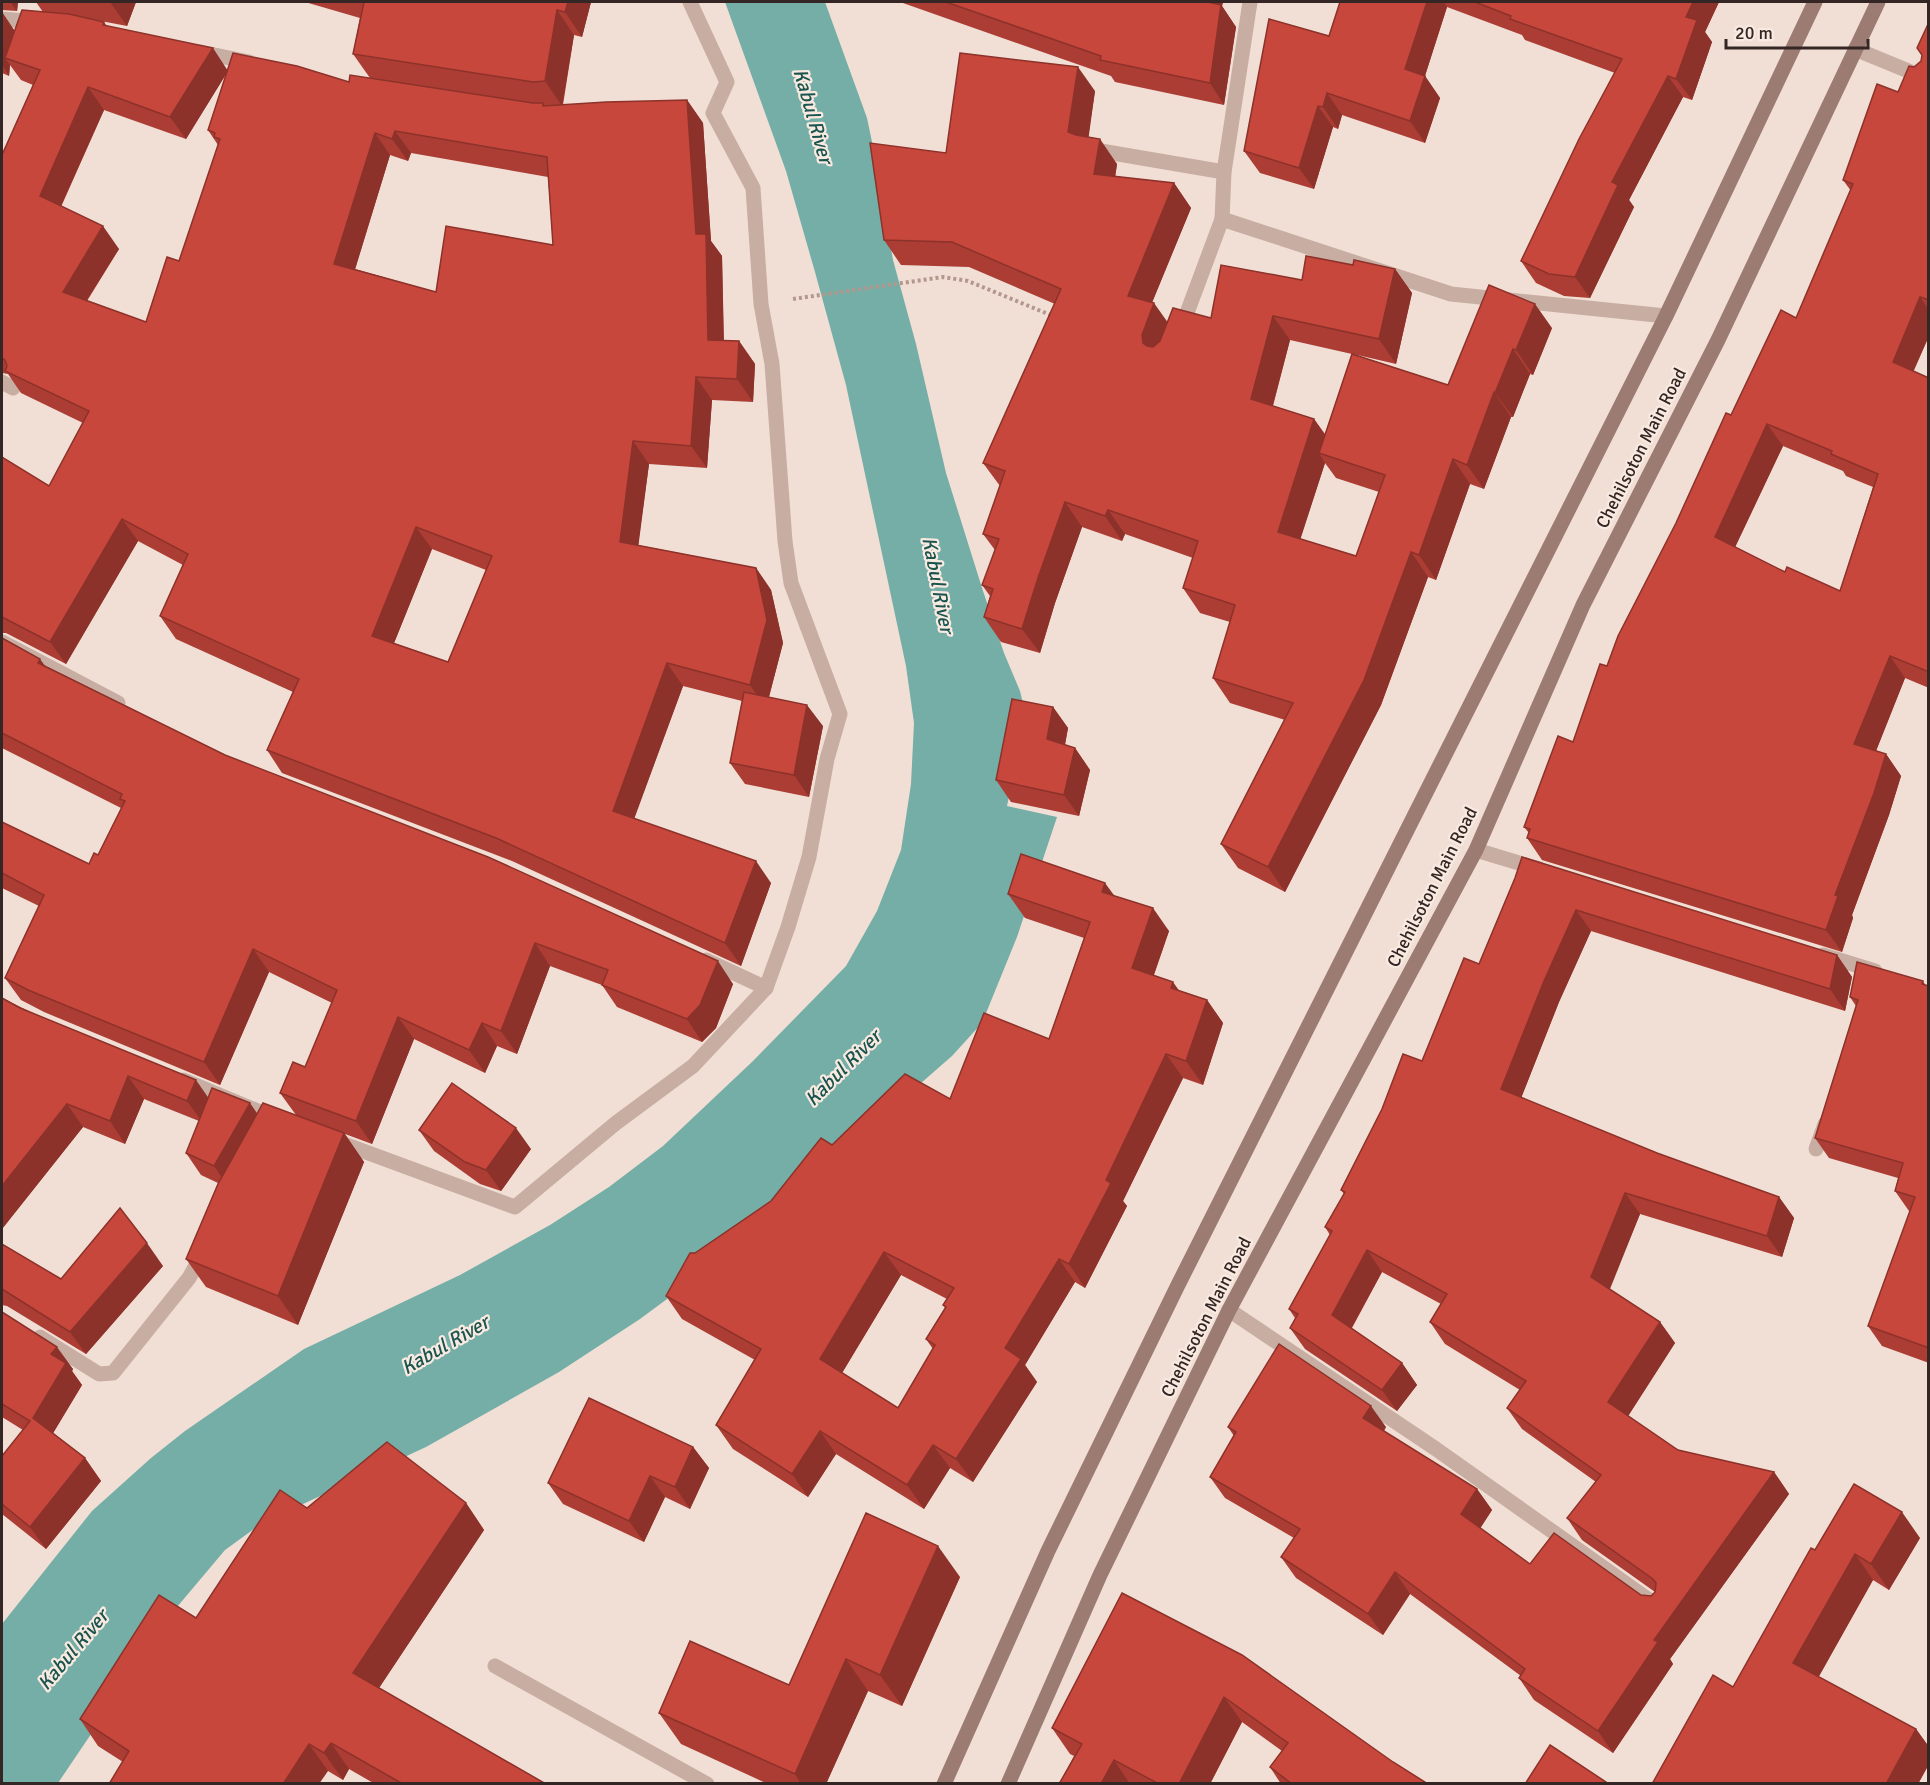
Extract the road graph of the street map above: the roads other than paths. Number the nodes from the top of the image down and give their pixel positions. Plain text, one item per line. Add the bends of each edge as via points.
1 (690, 2) edge
2 (1250, 2) edge
3 (1815, 2) edge
4 (1878, 2) edge
5 (2, 19) edge
6 (54, 24) edge
7 (1855, 49) junction
8 (191, 50) edge
9 (260, 65) edge
10 (1929, 79) edge
11 (1095, 150) edge
12 (1224, 172) junction
13 (1222, 219) junction
14 (1666, 316) junction
15 (1176, 340) edge
16 (2, 642) edge
17 (129, 708) edge
18 (1476, 850) junction
19 (1556, 874) edge
20 (1807, 951) edge
21 (691, 954) edge
22 (1886, 974) edge
23 (766, 988) junction
24 (170, 1075) edge
25 (1831, 1106) edge
26 (281, 1125) edge
27 (324, 1137) edge
28 (1816, 1149) edge
29 (211, 1239) edge
30 (1229, 1310) junction
31 (30, 1331) edge
32 (1662, 1608) edge
33 (495, 1666) dead end
34 (706, 1784) edge
35 (944, 1784) edge
36 (1008, 1784) edge

1 - 23 street via 727,82 707,113 753,188 761,304 772,364 791,583 840,714 827,759 809,857
2 - 12 street
3 - 14 main road, Chehilsoton Main Road
4 - 7 main road, Chehilsoton Main Road
5 - 6 street
7 - 10 street
7 - 18 main road, Chehilsoton Main Road via 1718,340 1583,605
8 - 9 street
11 - 12 street
12 - 13 street
13 - 14 street via 1451,294
13 - 15 street
14 - 35 main road, Chehilsoton Main Road via 1173,1296 1048,1551
16 - 17 street
18 - 19 street
18 - 30 main road, Chehilsoton Main Road
20 - 22 street via 1863,974
21 - 23 street
23 - 27 street via 693,1066 514,1207
24 - 26 street
25 - 28 street
29 - 31 street via 189,1278 113,1373 99,1374
30 - 32 street
30 - 36 main road, Chehilsoton Main Road via 1100,1575
33 - 34 street

